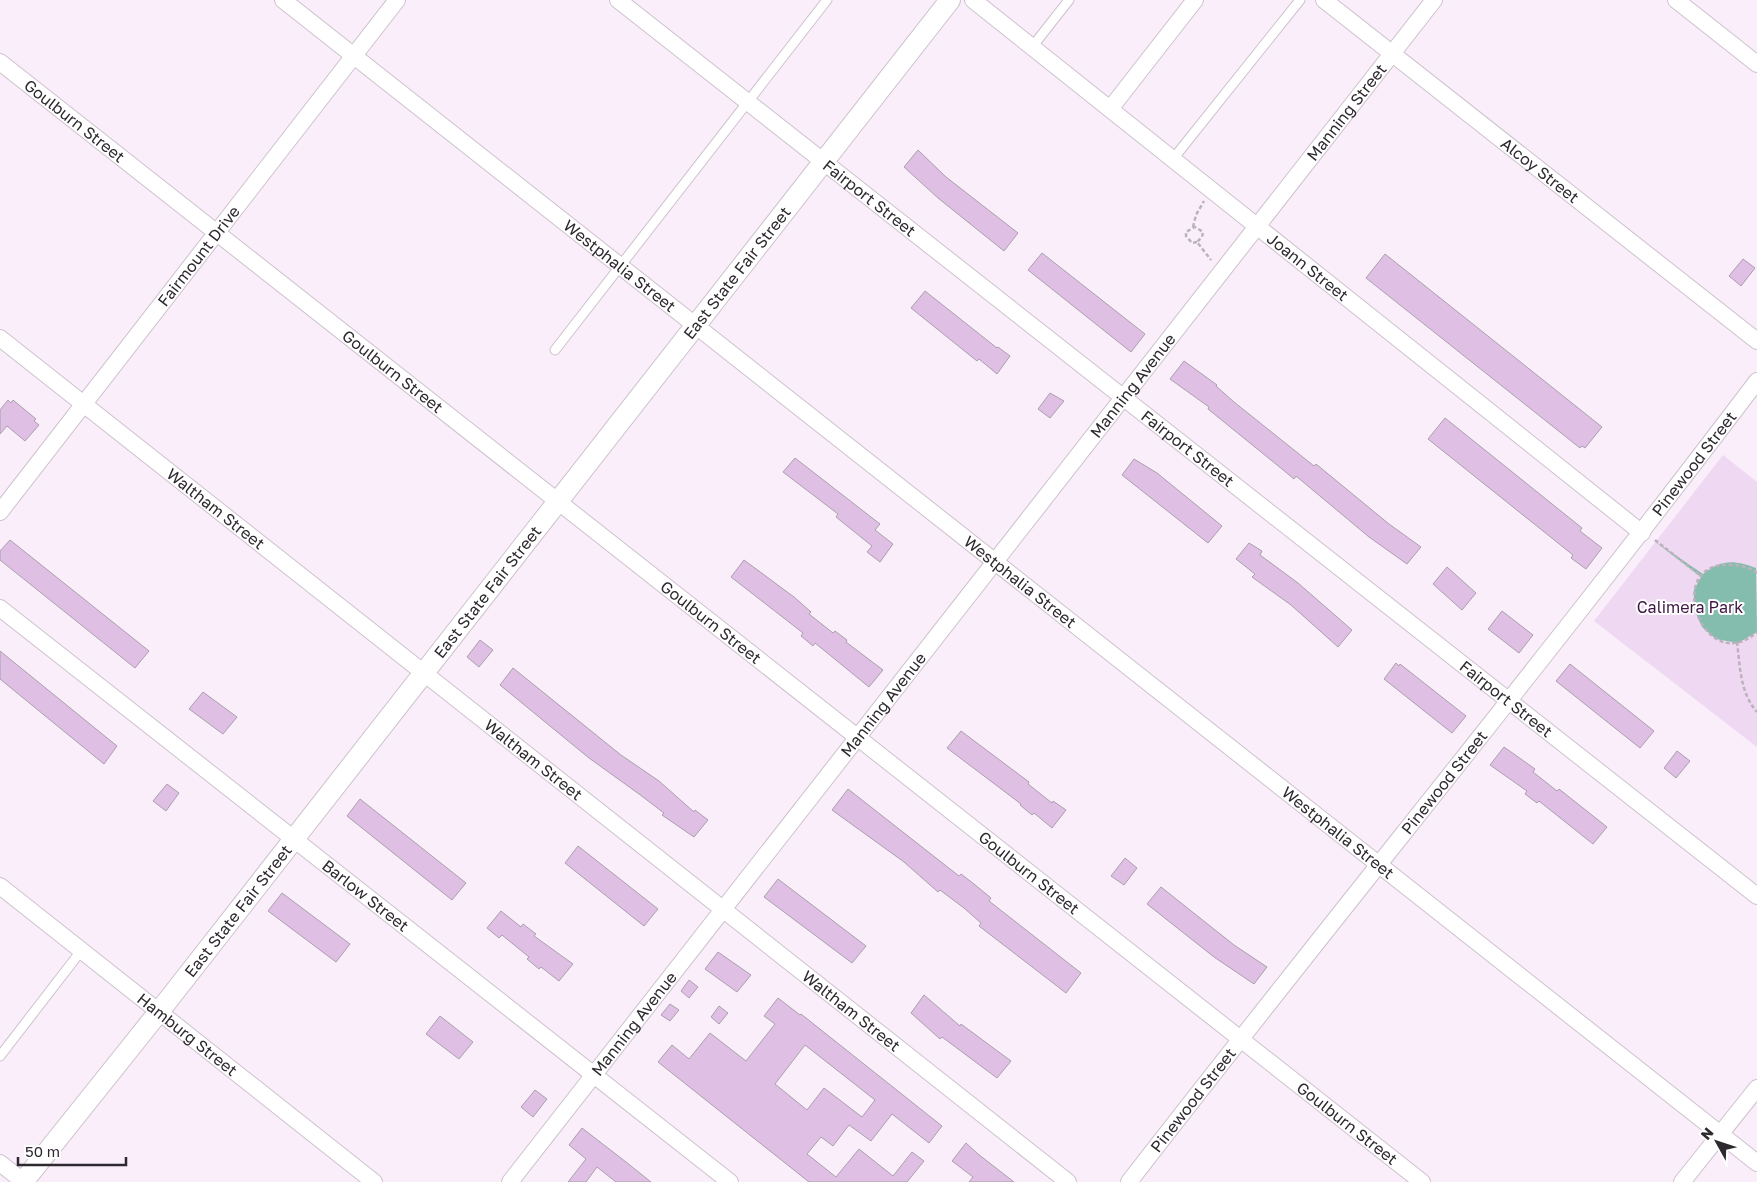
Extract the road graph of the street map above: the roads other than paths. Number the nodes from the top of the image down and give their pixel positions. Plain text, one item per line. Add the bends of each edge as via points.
1 (283, 0) edge
2 (397, 0) edge
3 (618, 0) edge
4 (827, 0) edge
5 (950, 0) edge
6 (973, 0) edge
7 (1070, 0) edge
8 (1195, 0) edge
9 (1300, 0) edge
10 (1324, 0) edge
11 (1434, 0) edge
12 (1676, 0) edge
13 (1032, 47) junction
14 (1392, 54) junction
15 (353, 56) junction
16 (0, 62) edge
17 (1757, 64) edge
18 (748, 103) junction
19 (1110, 109) junction
20 (1173, 159) junction
21 (823, 162) junction
22 (1258, 226) junction
23 (217, 232) junction
24 (620, 267) junction
25 (694, 325) junction
26 (0, 338) edge
27 (1757, 341) edge
28 (556, 350) dead end
29 (1757, 381) edge
30 (1123, 398) junction
31 (85, 405) junction
32 (558, 500) junction
33 (0, 512) edge
34 (1648, 536) junction
35 (995, 561) junction
36 (0, 608) edge
37 (423, 672) junction
38 (1509, 700) junction
39 (857, 736) junction
40 (294, 840) junction
41 (1379, 865) junction
42 (0, 886) edge
43 (1757, 896) edge
44 (723, 910) junction
45 (82, 951) junction
46 (158, 1013) junction
47 (1240, 1039) junction
48 (0, 1056) edge
49 (594, 1074) junction
50 (1757, 1088) edge
51 (1720, 1134) junction
52 (0, 1163) edge
53 (1757, 1163) edge
54 (24, 1182) edge
55 (374, 1182) edge
56 (510, 1182) edge
57 (730, 1182) edge
58 (1068, 1182) edge
59 (1129, 1182) edge
60 (1422, 1182) edge
61 (1682, 1182) edge

1 - 15 street, Westphalia Street
2 - 15 street, Fairmount Drive
3 - 18 street, Fairport Street
4 - 18 lane
5 - 21 street, East State Fair Street
6 - 13 street, Joann Street
7 - 13 lane
8 - 19 street
9 - 20 lane
10 - 14 street, Alcoy Street
11 - 14 street, Manning Street
12 - 17 street
13 - 19 street, Joann Street
14 - 22 street, Manning Street
14 - 27 street, Alcoy Street
15 - 23 street, Fairmount Drive
15 - 24 street, Westphalia Street
16 - 23 street, Goulburn Street
18 - 21 street, Fairport Street
18 - 24 lane
19 - 20 street, Joann Street
20 - 22 street, Joann Street
21 - 25 street, East State Fair Street
21 - 30 street, Fairport Street
22 - 30 street, Manning Avenue
22 - 34 street, Joann Street
23 - 31 street, Fairmount Drive
23 - 32 street, Goulburn Street
24 - 25 street, Westphalia Street
24 - 28 lane
25 - 32 street, East State Fair Street
25 - 35 street, Westphalia Street
26 - 31 street, Waltham Street
29 - 34 street, Pinewood Street
30 - 35 street, Manning Avenue
30 - 38 street, Fairport Street
31 - 33 street, Fairmount Drive
31 - 37 street, Waltham Street
32 - 37 street, East State Fair Street
32 - 39 street, Goulburn Street
34 - 38 street, Pinewood Street
35 - 39 street, Manning Avenue
35 - 41 street, Westphalia Street
36 - 40 street, Barlow Street
37 - 40 street, East State Fair Street
37 - 44 street, Waltham Street
38 - 41 street, Pinewood Street
38 - 43 street, Fairport Street
39 - 44 street, Manning Avenue
39 - 47 street, Goulburn Street
40 - 46 street, East State Fair Street
40 - 49 street, Barlow Street
41 - 47 street, Pinewood Street
41 - 51 street, Westphalia Street
42 - 45 street, Hamburg Street
44 - 49 street, Manning Avenue
44 - 58 street, Waltham Street
45 - 46 street, Hamburg Street
45 - 48 lane
46 - 54 street, East State Fair Street
46 - 55 street, Hamburg Street
47 - 59 street, Pinewood Street
47 - 60 street, Goulburn Street
49 - 56 street, Manning Avenue
49 - 57 street, Barlow Street
50 - 51 street
51 - 53 street, Westphalia Street
51 - 61 street
52 - 54 street

